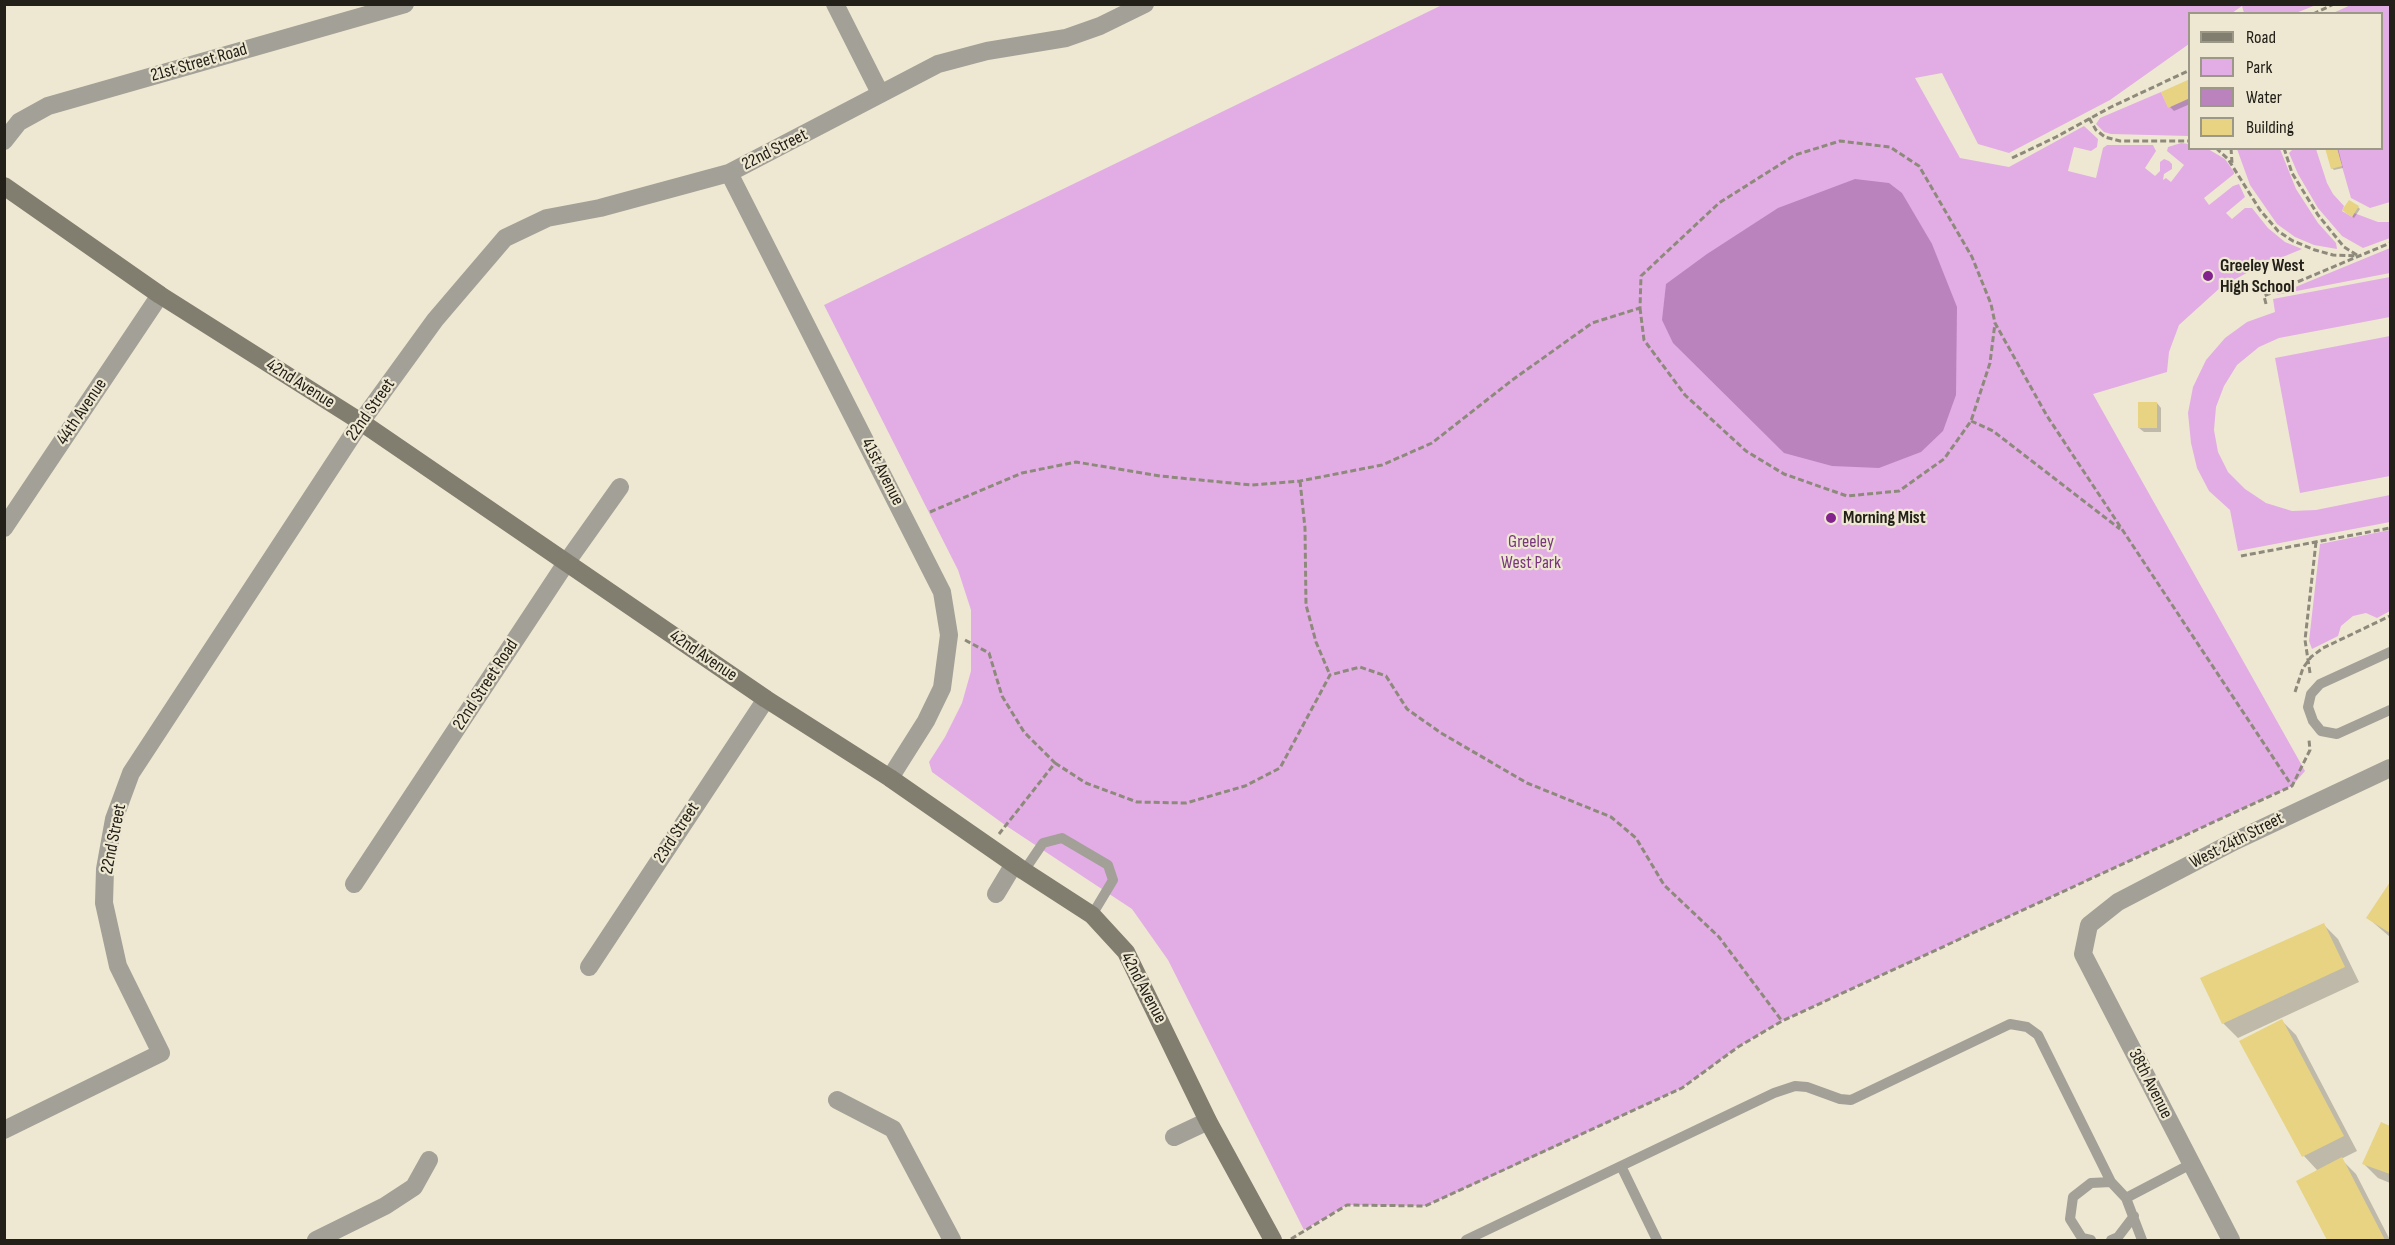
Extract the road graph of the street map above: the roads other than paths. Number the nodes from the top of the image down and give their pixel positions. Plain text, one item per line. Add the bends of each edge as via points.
1 (405, 4) edge
2 (835, 4) edge
3 (1145, 4) edge
4 (880, 93) junction
5 (4, 141) edge
6 (729, 173) junction
7 (4, 186) edge
8 (160, 296) junction
9 (361, 422) junction
10 (620, 487) dead end
11 (4, 528) edge
12 (566, 563) junction
13 (2391, 652) edge
14 (766, 699) junction
15 (2391, 711) edge
16 (2391, 768) edge
17 (890, 778) junction
18 (1019, 868) junction
19 (354, 884) dead end
20 (996, 894) dead end
21 (1092, 915) junction
22 (2089, 925) joint
23 (589, 967) dead end
24 (837, 1100) dead end
25 (1208, 1121) junction
26 (4, 1130) edge
27 (1174, 1137) dead end
28 (429, 1160) dead end
29 (2191, 1164) junction
30 (1621, 1166) junction
31 (2111, 1182) junction
32 (2126, 1198) junction
33 (2134, 1216) junction
34 (316, 1240) edge
35 (952, 1240) edge
36 (1273, 1240) edge
37 (1466, 1240) edge
38 (1657, 1240) edge
39 (2091, 1240) edge
40 (2110, 1240) edge
41 (2142, 1240) edge
42 (2231, 1240) edge

1 - 5 street, 21st Street Road via 48,106 19,122
2 - 4 street
3 - 4 street, 22nd Street via 1066,38 938,64
4 - 6 street, 22nd Street
6 - 9 street, 22nd Street via 600,208 547,218 505,238 435,320
6 - 17 street, 41st Avenue via 942,592 949,635 942,688
7 - 8 street, 42nd Avenue
8 - 9 street, 42nd Avenue
8 - 11 street, 44th Avenue
9 - 12 street, 42nd Avenue
9 - 26 street, 22nd Street via 131,773 114,819 105,869 107,913 118,966 161,1053
10 - 12 street, 22nd Street Road
12 - 14 street, 42nd Avenue
12 - 19 street, 22nd Street Road
13 - 15 lane via 2315,689 2307,707 2321,731 2337,734
14 - 17 street, 42nd Avenue
14 - 23 street, 23rd Street
16 - 22 street, West 24th Street via 2235,841 2118,902
17 - 18 street, 42nd Avenue
18 - 20 street
18 - 21 street, 42nd Avenue
18 - 21 lane via 1043,843 1062,838 1108,865 1113,880
21 - 25 street, 42nd Avenue via 1126,952
22 - 29 street, 38th Avenue via 2083,954
24 - 35 street via 892,1129
25 - 27 street
25 - 36 street, 42nd Avenue
28 - 34 street via 414,1187 386,1206
29 - 32 lane
29 - 42 street, 38th Avenue
30 - 31 lane via 1795,1086 1851,1100 2010,1024 2027,1027 2038,1035
30 - 37 lane
30 - 38 lane
31 - 32 lane
31 - 39 lane via 2091,1183 2073,1197 2070,1219 2082,1238
32 - 33 lane
33 - 40 lane via 2118,1237
33 - 41 lane

